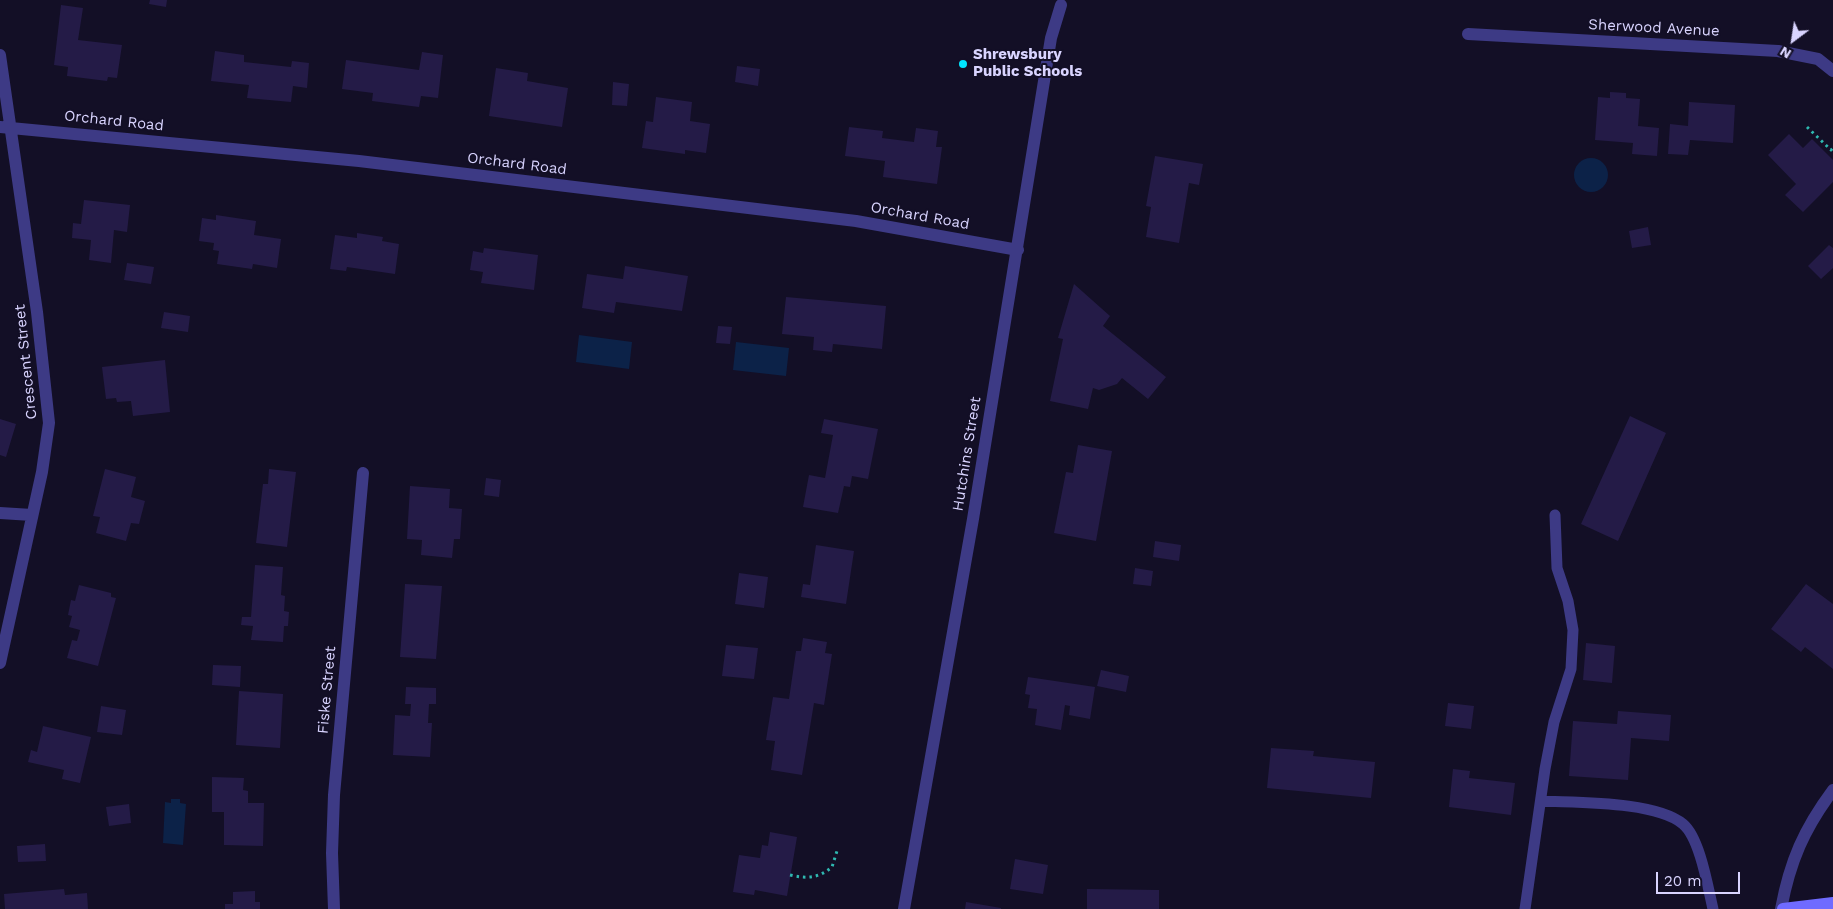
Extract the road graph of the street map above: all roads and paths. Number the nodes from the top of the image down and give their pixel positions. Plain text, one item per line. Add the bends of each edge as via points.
1 (1061, 5) dead end
2 (1468, 34) dead end
3 (0, 55) edge
4 (1833, 71) edge
5 (6, 127) edge
6 (1806, 127) dead end
7 (1833, 148) edge
8 (1018, 250) junction
9 (363, 473) dead end
10 (0, 513) edge
11 (32, 515) junction
12 (1555, 515) dead end
13 (0, 663) edge
14 (1833, 790) edge
15 (1541, 801) junction
16 (837, 851) dead end
17 (790, 875) dead end
18 (1833, 903) edge
19 (334, 909) edge
20 (904, 909) edge
21 (1525, 909) edge
22 (1713, 909) edge
23 (1782, 909) edge

1 - 8 street, Hutchins Street via 1052,38
2 - 4 street, Sherwood Avenue via 1778,51 1818,59
3 - 5 street, Crescent Street
5 - 8 street, Orchard Road via 359,160 856,221
5 - 11 street, Crescent Street via 48,404 47,439
6 - 7 path via 1831,150
8 - 20 street, Hutchins Street
9 - 19 street, Fiske Street via 334,795
10 - 11 street
11 - 13 street, Crescent Street
12 - 15 lane via 1557,568 1574,630 1571,670 1554,722
14 - 23 street via 1798,846
15 - 21 lane
15 - 22 lane via 1622,806 1661,813 1684,824 1699,851
16 - 17 path via 832,867 814,878
18 - 23 main road

